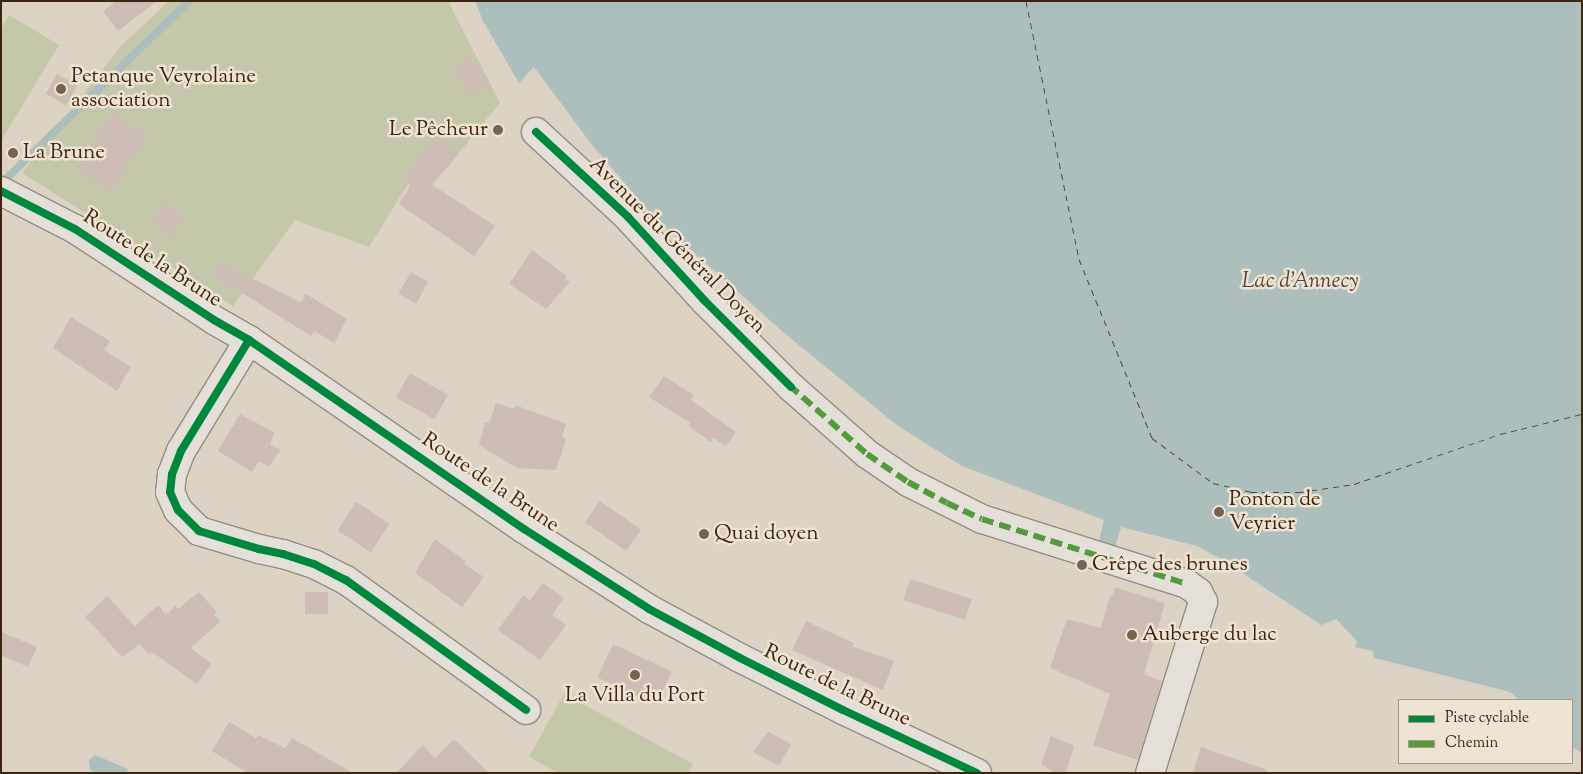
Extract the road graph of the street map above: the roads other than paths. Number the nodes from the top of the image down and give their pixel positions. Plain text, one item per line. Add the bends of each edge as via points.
1 (536, 132) dead end
2 (1, 191) edge
3 (249, 340) junction
4 (526, 710) dead end
5 (977, 773) edge
6 (1150, 773) edge

1 - 6 street, Avenue du Général Doyen via 635,224 704,300 791,387 867,454 908,482 982,519 1187,584 1198,592 1203,602
2 - 3 street, Route de la Brune via 75,228
3 - 4 street via 181,451 172,474 170,492 178,510 199,531 314,564 346,580
3 - 5 street, Route de la Brune via 524,529 648,609 843,710

